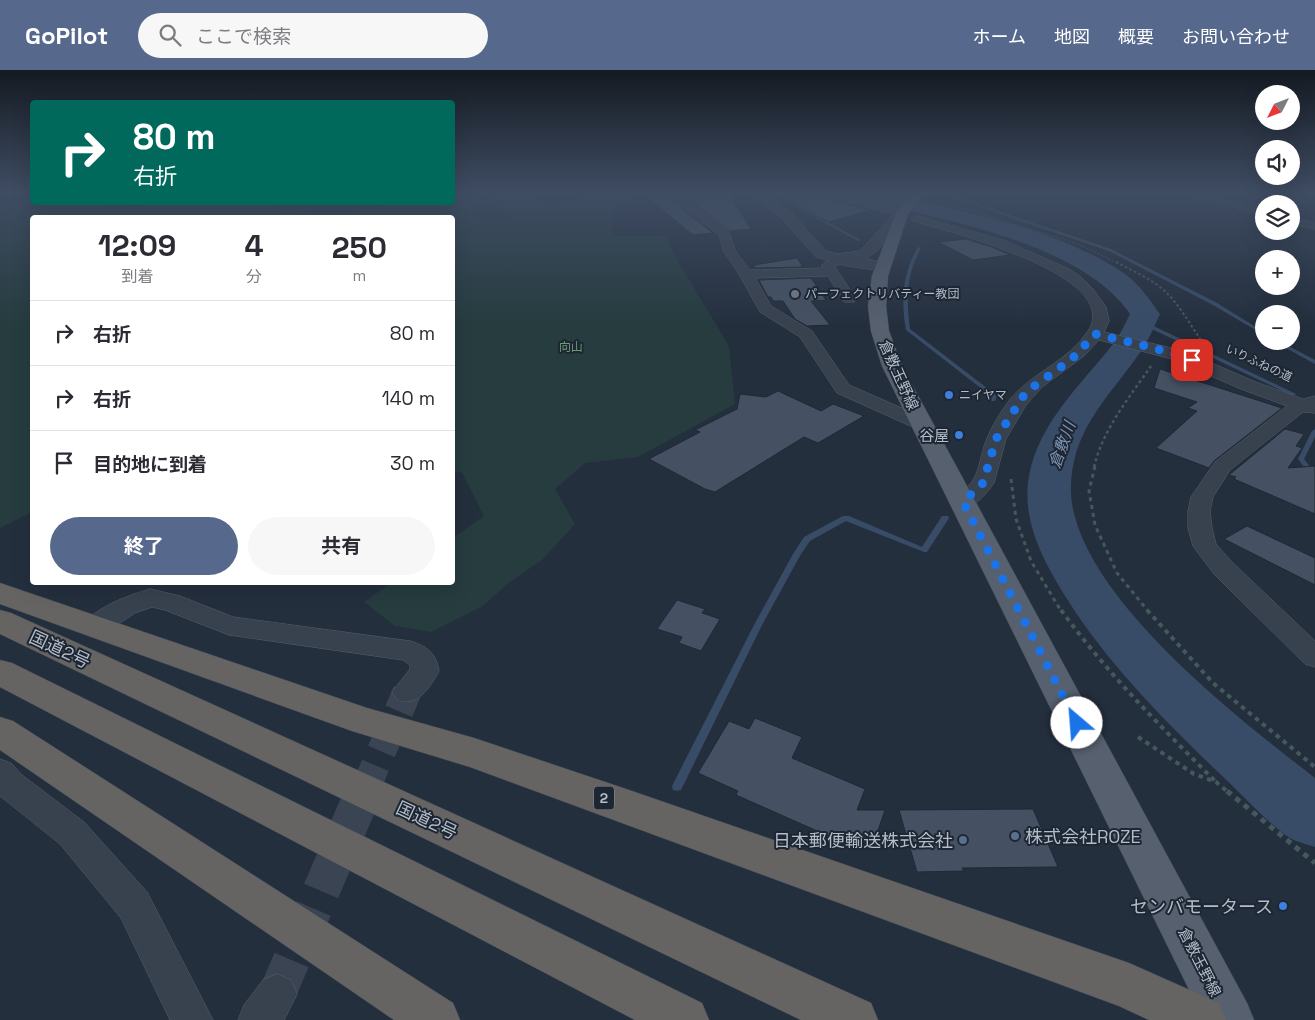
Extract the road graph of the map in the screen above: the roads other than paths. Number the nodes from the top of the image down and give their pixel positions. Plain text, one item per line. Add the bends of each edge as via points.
1 (725, 236) edge
2 (804, 236) edge
3 (881, 236) edge
4 (893, 236) edge
5 (904, 236) edge
6 (981, 236) edge
7 (816, 250) junction
8 (884, 261) junction
9 (835, 266) junction
10 (746, 274) junction
11 (849, 298) dead end
12 (1098, 335) junction
13 (1311, 405) edge
14 (922, 424) junction
15 (963, 502) junction
16 (0, 593) edge
17 (0, 621) edge
18 (96, 626) junction
19 (1315, 657) edge
20 (0, 672) edge
21 (407, 692) tunnel mouth
22 (0, 731) edge
23 (0, 772) edge
24 (192, 1020) edge
25 (436, 1020) edge
26 (685, 1020) edge
27 (854, 1020) edge
28 (1202, 1020) edge
29 (1230, 1020) edge

1 - 10 street via 730,252
2 - 7 street
3 - 7 street via 868,253 845,257
4 - 8 main road, 倉敷玉野線
5 - 8 main road
6 - 12 street via 1038,259 1076,280 1099,307
7 - 9 street via 829,257
8 - 9 street
8 - 14 main road, 倉敷玉野線 via 877,306 880,331 892,366
9 - 10 street
9 - 11 street
10 - 14 street via 765,309 806,334 843,388
12 - 13 street via 1159,349
12 - 15 street via 1072,359 1026,392 996,439 983,483
13 - 19 street via 1296,408 1222,466 1202,497 1199,511 1206,546
14 - 15 main road, 倉敷玉野線
15 - 29 main road, 倉敷玉野線
16 - 18 highway, 2
17 - 27 highway, 国道2号
18 - 21 street via 126,607 150,598 171,602 229,626 410,651 423,660 425,671
18 - 28 highway, 2 via 364,721 474,753 629,807 1129,986
20 - 26 highway
22 - 25 highway
23 - 24 street via 10,785 72,834 134,905

